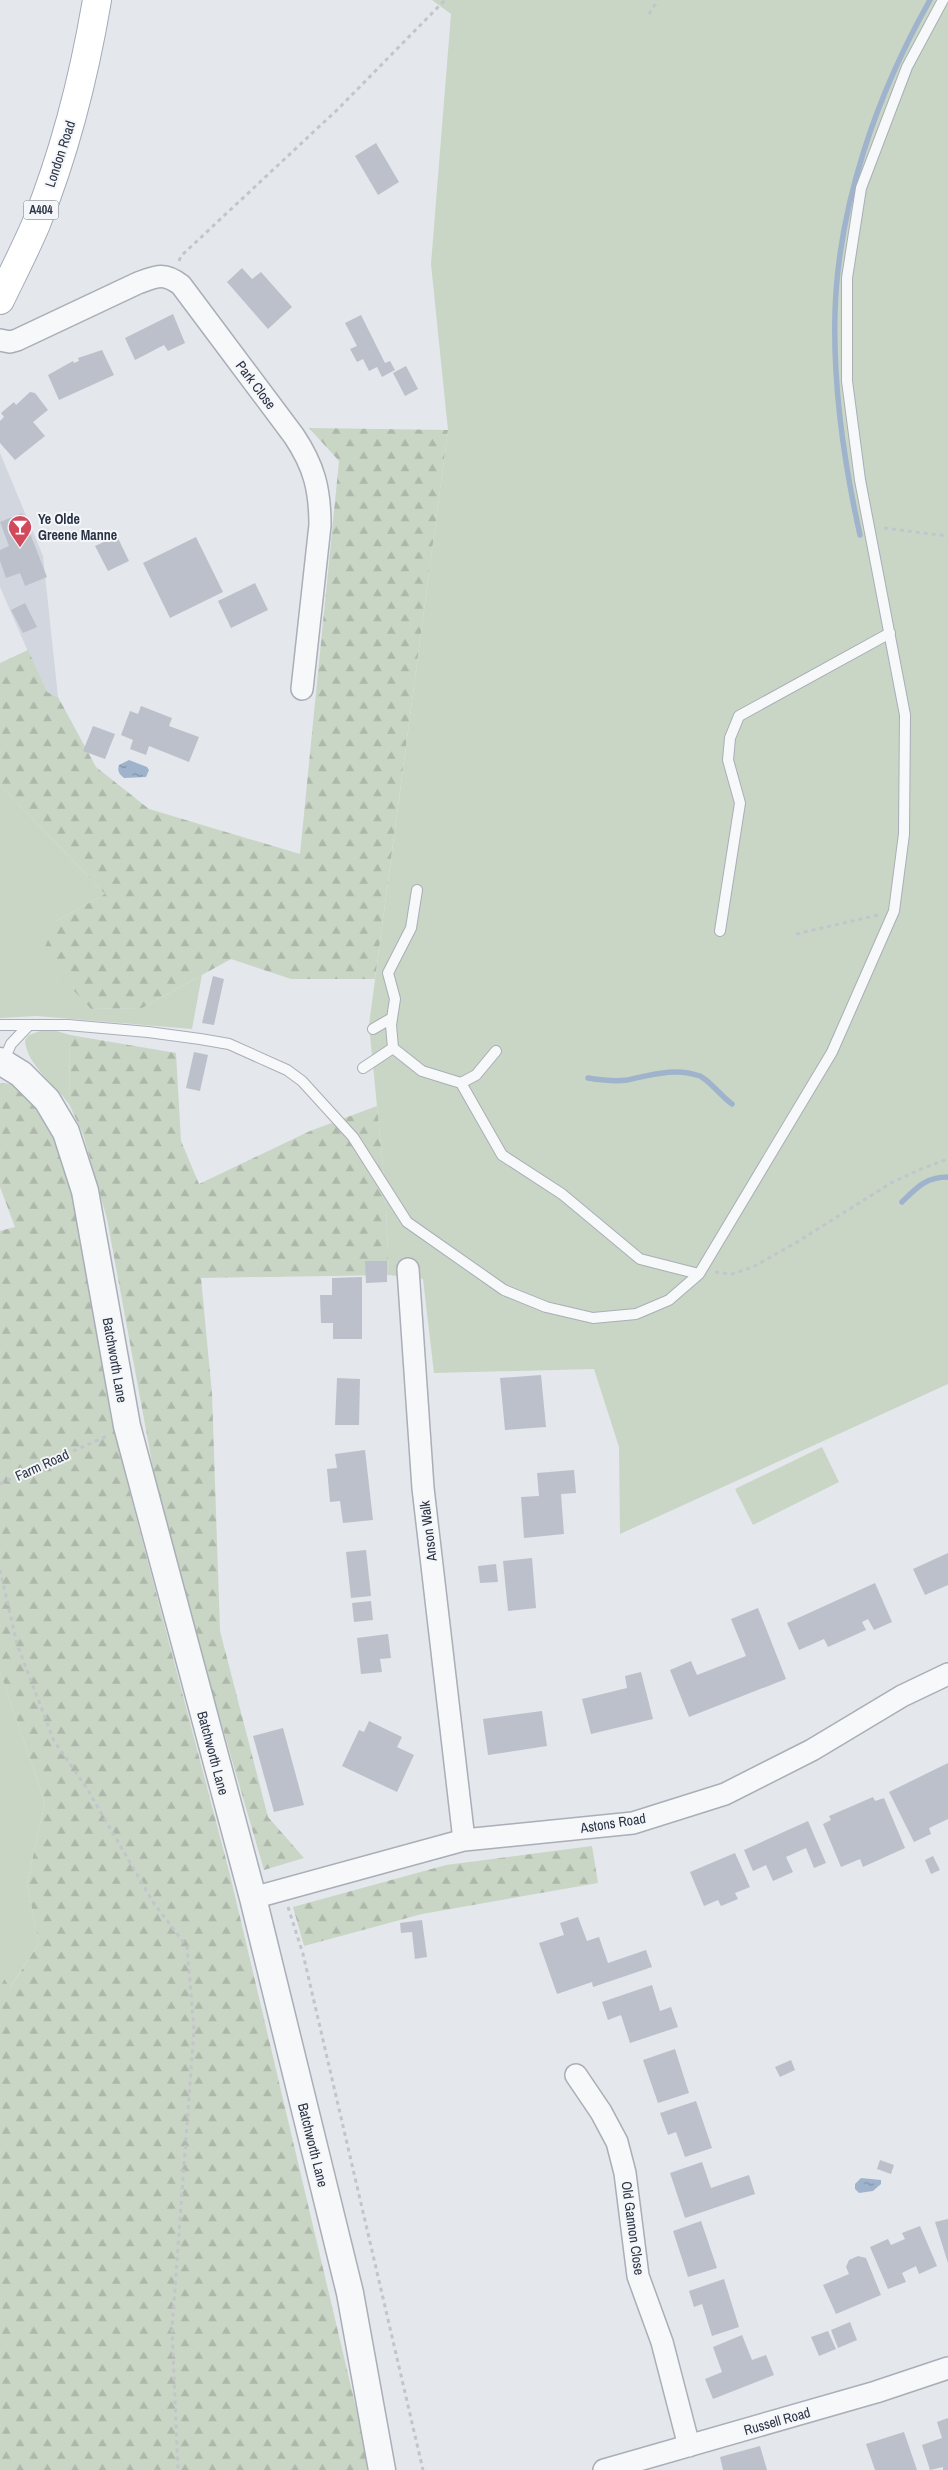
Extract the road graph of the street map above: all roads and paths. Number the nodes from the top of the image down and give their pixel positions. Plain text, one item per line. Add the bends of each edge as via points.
1 (97, 0) edge
2 (445, 0) edge
3 (658, 0) edge
4 (942, 0) edge
5 (649, 14) dead end
6 (170, 277) junction
7 (0, 300) edge
8 (0, 340) edge
9 (868, 526) junction
10 (948, 536) edge
11 (890, 633) junction
12 (302, 689) dead end
13 (417, 890) dead end
14 (894, 911) junction
15 (720, 931) dead end
16 (796, 934) dead end
17 (392, 1018) junction
18 (0, 1025) edge
19 (29, 1025) junction
20 (373, 1028) dead end
21 (392, 1048) junction
22 (496, 1051) dead end
23 (2, 1062) edge
24 (363, 1068) dead end
25 (462, 1086) junction
26 (948, 1159) edge
27 (408, 1269) dead end
28 (701, 1269) junction
29 (84, 1446) dead end
30 (0, 1484) edge
31 (0, 1570) edge
32 (948, 1674) edge
33 (464, 1840) junction
34 (283, 1890) junction
35 (253, 1898) junction
36 (576, 2075) dead end
37 (948, 2368) edge
38 (689, 2446) junction
39 (668, 2461) edge
40 (178, 2470) edge
41 (382, 2470) edge
42 (422, 2470) edge
43 (604, 2470) edge

1 - 7 main road, London Road / A404 via 90,42 57,167 35,225
2 - 6 path via 338,109 181,256
3 - 5 path
4 - 9 lane via 907,67 862,188 847,278 847,381
6 - 8 street via 159,276 138,282 17,340
6 - 12 street, Park Close via 191,298 294,436 316,477 320,525
9 - 10 path
9 - 11 lane
11 - 14 lane via 906,715 904,834
11 - 15 lane via 739,716 730,738 728,760 740,803
13 - 17 lane via 411,928 388,973 395,999
14 - 16 path
14 - 28 lane via 832,1052
17 - 20 lane
17 - 21 lane
18 - 19 lane
19 - 23 lane via 11,1044
19 - 28 lane via 130,1030 200,1038 229,1044 287,1070 302,1081 353,1137 407,1222 504,1290 546,1307 593,1318 636,1314 669,1300
21 - 24 lane
21 - 25 lane via 422,1071
22 - 25 lane
23 - 35 street, Batchworth Lane via 21,1074 47,1100 66,1132 85,1192 127,1426
25 - 28 lane via 502,1155 562,1194 640,1259
26 - 28 path via 891,1183 753,1267 732,1274
27 - 33 street, Anson Walk via 423,1488
29 - 30 path, Farm Road
31 - 40 path via 17,1644 54,1740 86,1787 153,1902 187,1947 194,2029 172,2329
32 - 33 street, Astons Road via 902,1696 812,1750 724,1794 633,1823
33 - 34 street, Astons Road
34 - 35 street, Astons Road
34 - 42 path via 305,1963
35 - 41 street, Batchworth Lane via 350,2293
36 - 38 street, Old Gannon Close via 616,2142 625,2173 638,2276 662,2342
37 - 38 street, Russell Road
38 - 39 street, Russell Road
39 - 43 street, Russell Road

